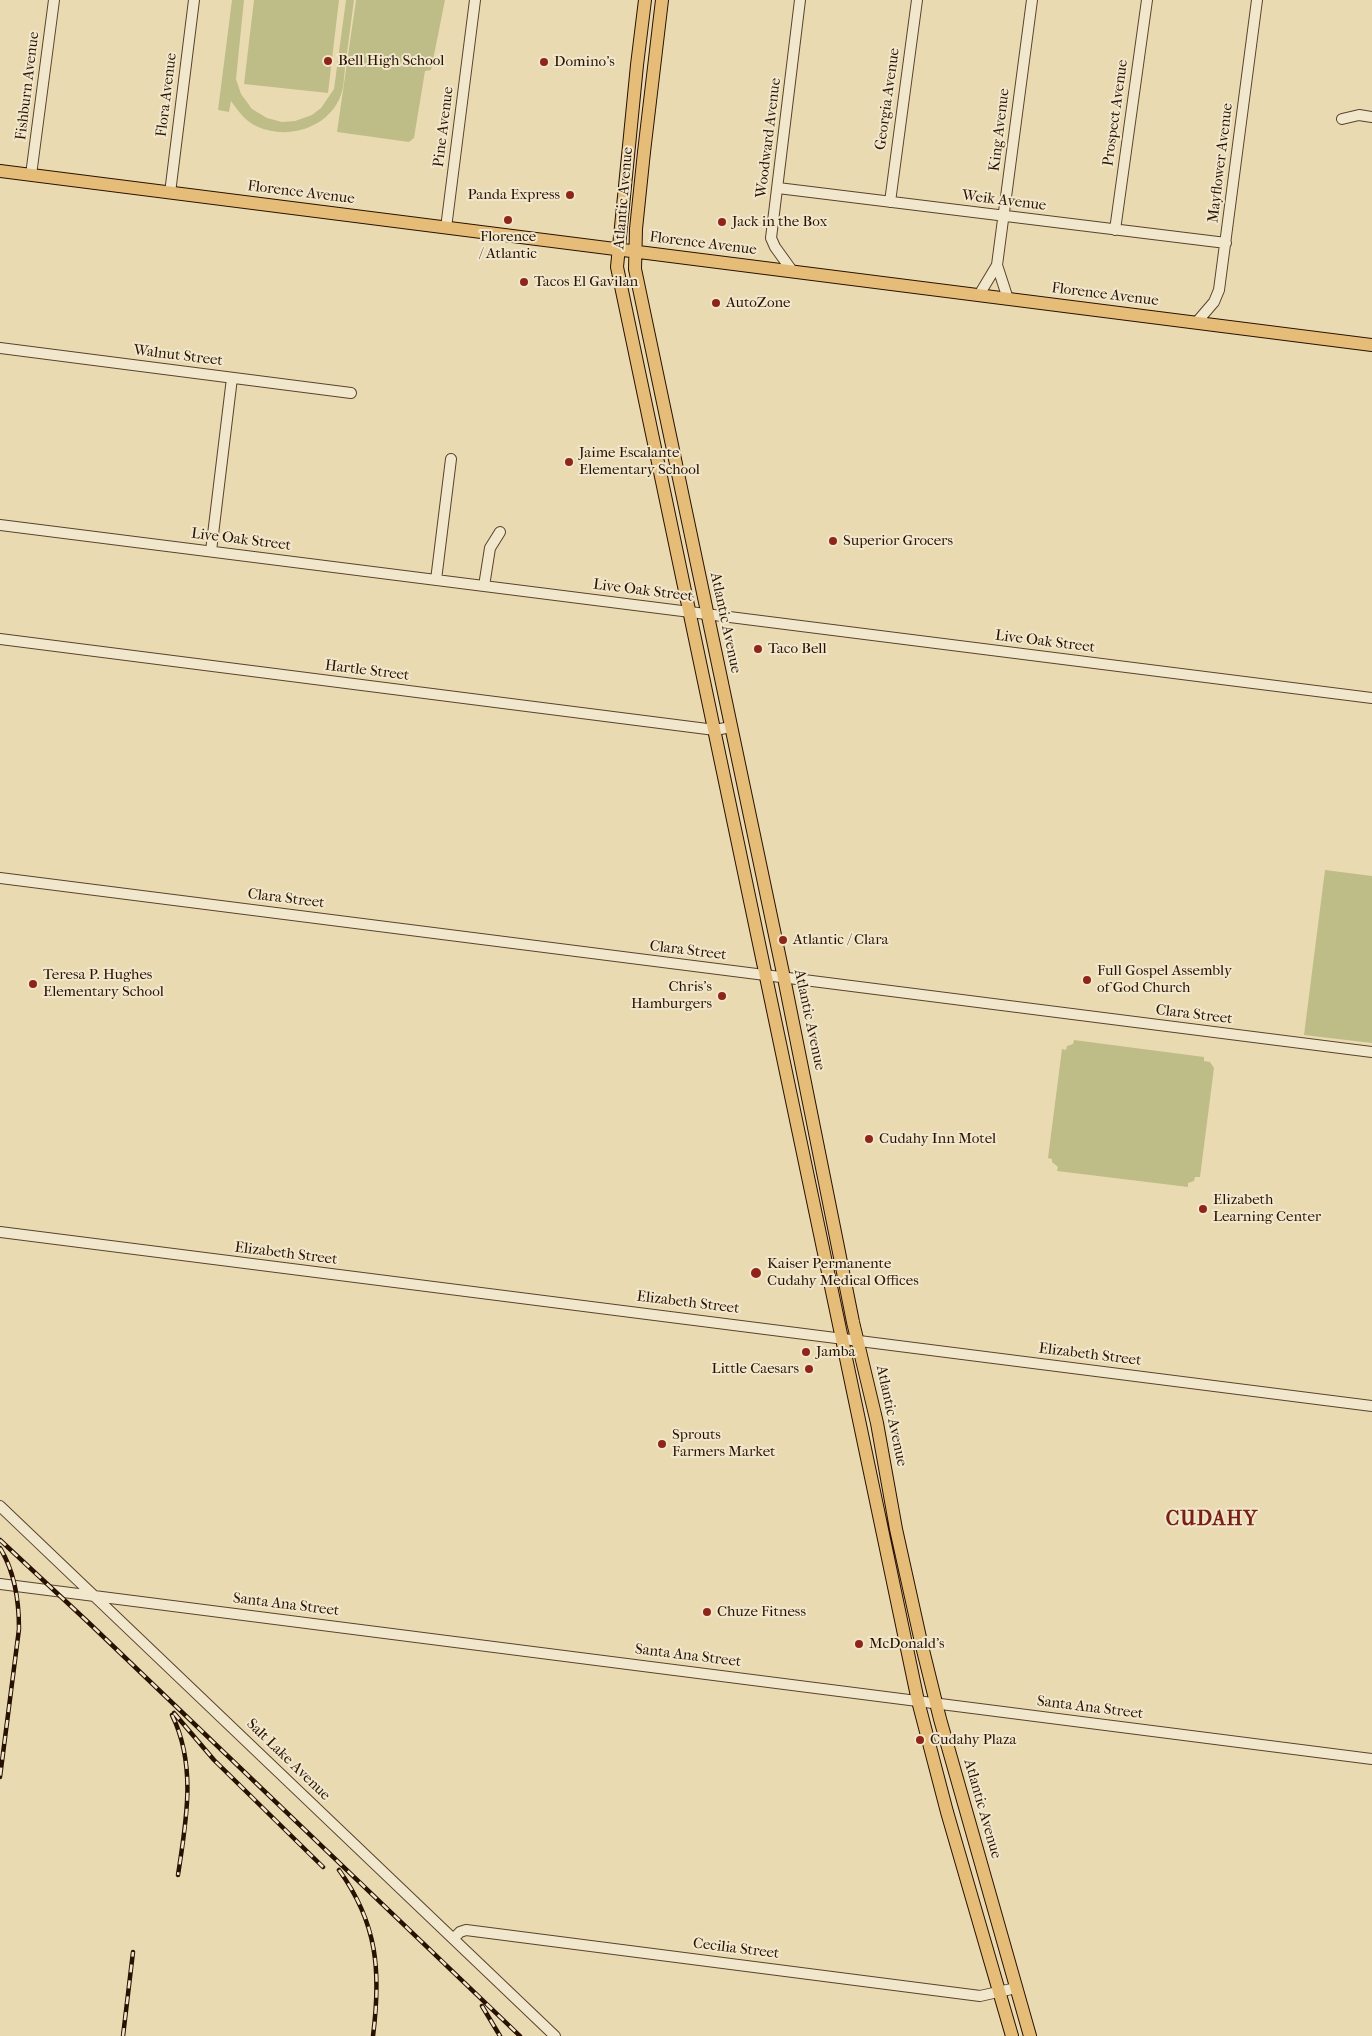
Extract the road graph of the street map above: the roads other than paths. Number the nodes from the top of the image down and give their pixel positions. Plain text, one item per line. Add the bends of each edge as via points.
1 (54, 0) edge
2 (194, 0) edge
3 (475, 0) edge
4 (645, 0) edge
5 (662, 0) edge
6 (800, 0) edge
7 (917, 0) edge
8 (1032, 0) edge
9 (1147, 0) edge
10 (1257, 0) edge
11 (1372, 117) edge
12 (1342, 119) dead end
13 (0, 171) edge
14 (31, 175) junction
15 (778, 188) junction
16 (170, 193) junction
17 (890, 202) junction
18 (1004, 216) junction
19 (446, 228) junction
20 (1115, 230) junction
21 (1226, 243) junction
22 (619, 250) junction
23 (635, 252) junction
24 (997, 264) junction
25 (793, 272) junction
26 (979, 295) junction
27 (1008, 299) junction
28 (1196, 323) junction
29 (1372, 345) edge
30 (0, 348) edge
31 (232, 378) junction
32 (351, 393) dead end
33 (451, 459) dead end
34 (0, 524) edge
35 (500, 532) dead end
36 (211, 552) junction
37 (436, 580) junction
38 (484, 586) junction
39 (690, 613) junction
40 (707, 614) junction
41 (0, 639) edge
42 (1372, 698) edge
43 (731, 727) junction
44 (715, 730) junction
45 (0, 878) edge
46 (765, 976) junction
47 (784, 978) junction
48 (1372, 1052) edge
49 (0, 1232) edge
50 (841, 1338) junction
51 (858, 1341) junction
52 (1372, 1406) edge
53 (0, 1506) edge
54 (0, 1584) edge
55 (91, 1595) junction
56 (918, 1701) junction
57 (936, 1703) junction
58 (1372, 1759) edge
59 (454, 1938) junction
60 (1016, 1988) junction
61 (999, 1992) junction
62 (555, 2036) edge
63 (1012, 2036) edge
64 (1030, 2036) edge

1 - 14 street, Fishburn Avenue
2 - 16 street, Flora Avenue
3 - 19 street, Pine Avenue
4 - 22 main road, Atlantic Avenue
5 - 23 main road, Atlantic Avenue
6 - 15 street, Woodward Avenue
7 - 17 street, Georgia Avenue
8 - 18 street, King Avenue
9 - 20 street, Prospect Avenue
10 - 21 street, Mayflower Avenue
11 - 12 street via 1359,115
13 - 14 main road, Florence Avenue
14 - 16 main road, Florence Avenue
15 - 17 street, Weik Avenue
15 - 25 street, Woodward Avenue via 771,238
16 - 19 main road, Florence Avenue
17 - 18 street, Weik Avenue
18 - 20 street, Weik Avenue
18 - 24 street, King Avenue
19 - 22 main road, Florence Avenue
20 - 21 street, Weik Avenue
21 - 28 street, Mayflower Avenue via 1219,290 1214,302
22 - 23 main road, Florence Avenue
22 - 39 main road, Atlantic Avenue via 618,267 634,352
23 - 25 main road, Florence Avenue
23 - 40 main road, Atlantic Avenue via 634,269
24 - 26 street, King Avenue
24 - 27 street, King Avenue
25 - 26 main road, Florence Avenue
26 - 27 main road, Florence Avenue
27 - 28 main road, Florence Avenue
28 - 29 main road, Florence Avenue
30 - 31 street, Walnut Street
31 - 32 street, Walnut Street
31 - 36 street
33 - 37 street
34 - 36 street, Live Oak Street
35 - 38 street via 490,548
36 - 37 street, Live Oak Street
37 - 38 street, Live Oak Street
38 - 39 street, Live Oak Street
39 - 40 street, Live Oak Street
39 - 44 main road, Atlantic Avenue
40 - 42 street, Live Oak Street
40 - 43 main road, Atlantic Avenue
41 - 44 street, Hartle Street
43 - 44 street, Hartle Street
43 - 47 main road, Atlantic Avenue
44 - 46 main road, Atlantic Avenue
45 - 46 street, Clara Street
46 - 47 street, Clara Street
46 - 50 main road, Atlantic Avenue
47 - 48 street, Clara Street
47 - 51 main road, Atlantic Avenue
49 - 50 street, Elizabeth Street
50 - 51 street, Elizabeth Street
50 - 56 main road, Atlantic Avenue
51 - 52 street, Elizabeth Street
51 - 57 main road, Atlantic Avenue
53 - 55 street, Salt Lake Avenue
54 - 55 street, Santa Ana Street
55 - 56 street, Santa Ana Street
55 - 59 street, Salt Lake Avenue
56 - 57 street, Santa Ana Street
56 - 61 main road, Atlantic Avenue
57 - 58 street, Santa Ana Street
57 - 60 main road, Atlantic Avenue
59 - 61 street, Cecilia Street via 466,1930 980,1996
59 - 62 street, Salt Lake Avenue
60 - 61 street, Cecilia Street
60 - 64 main road, Atlantic Avenue
61 - 63 main road, Atlantic Avenue

